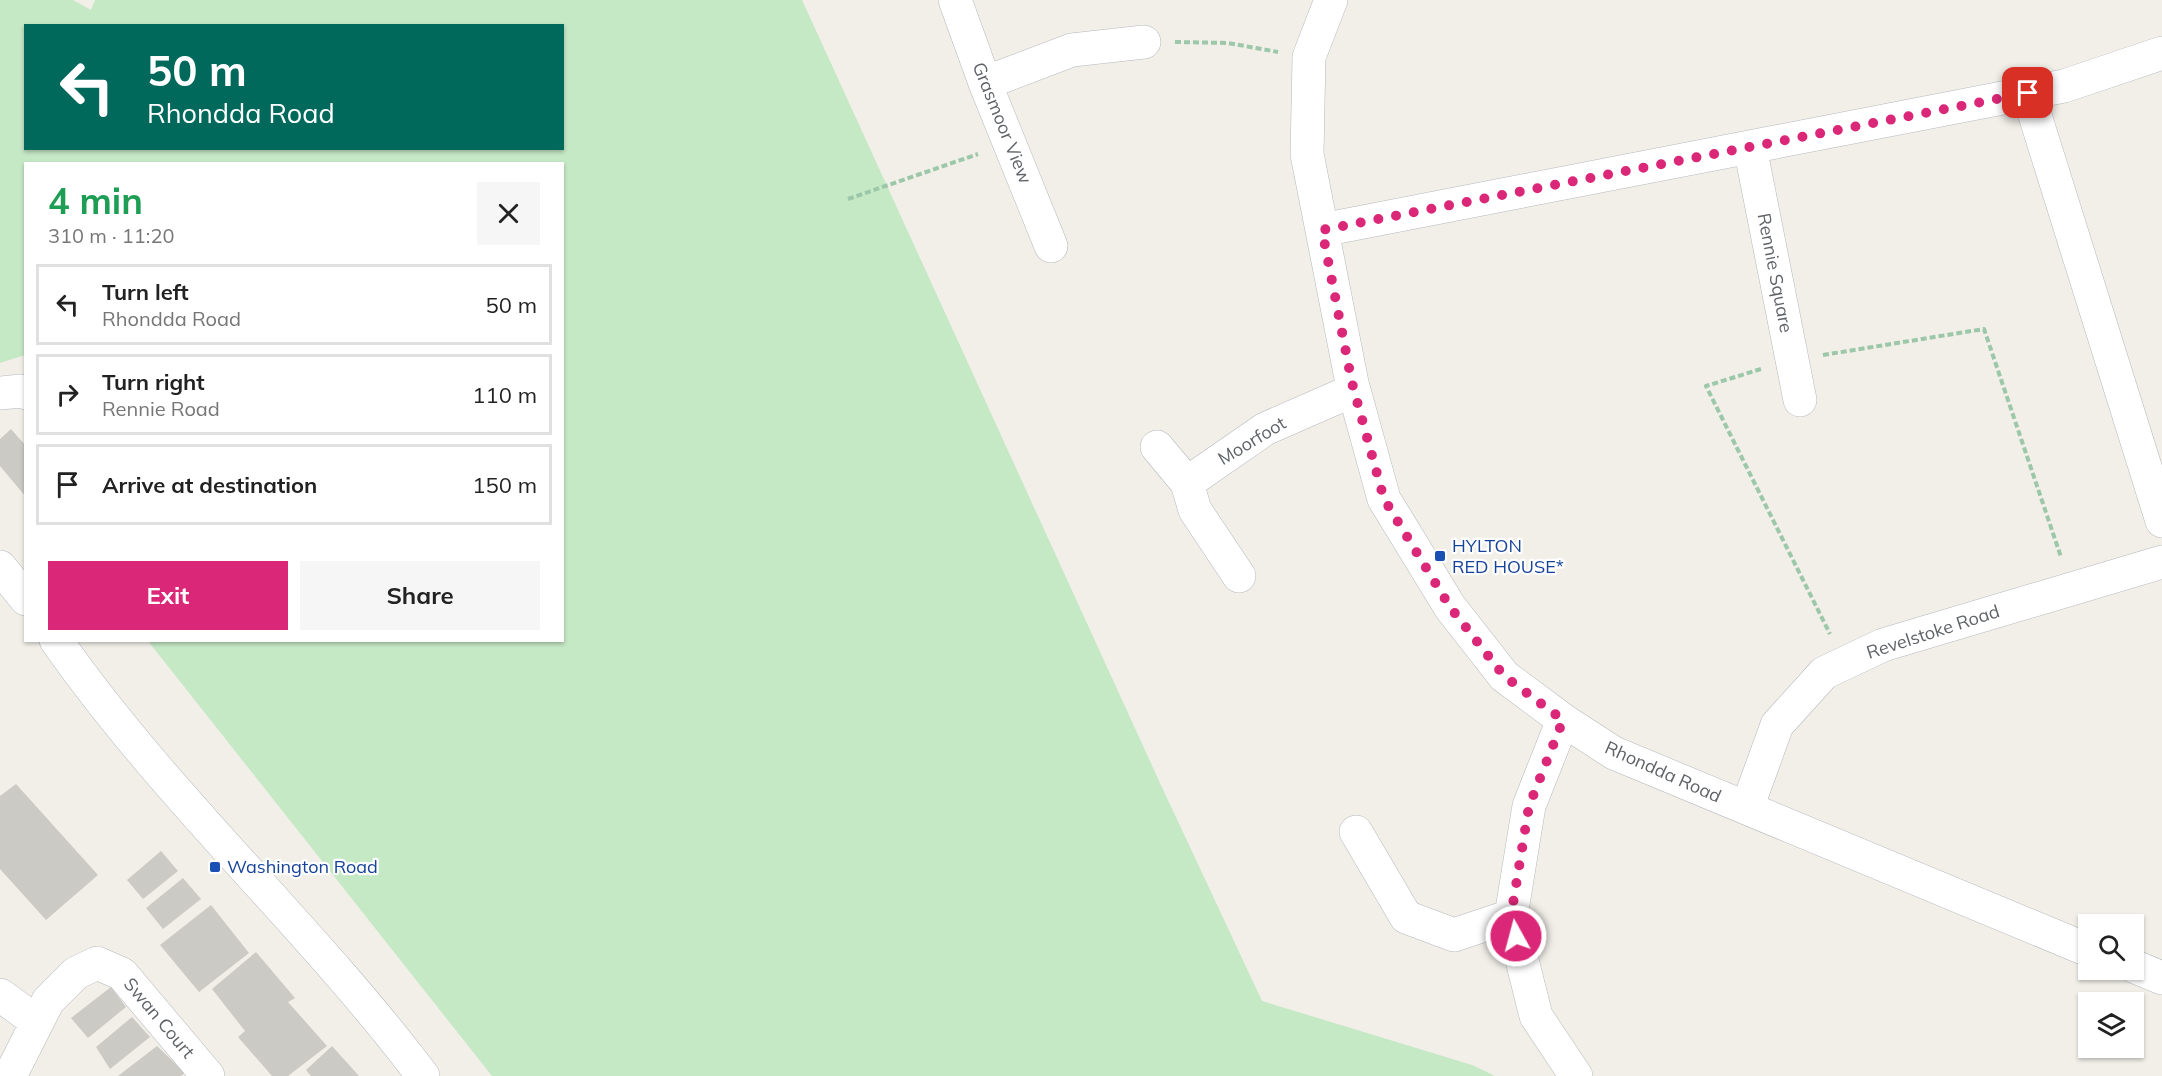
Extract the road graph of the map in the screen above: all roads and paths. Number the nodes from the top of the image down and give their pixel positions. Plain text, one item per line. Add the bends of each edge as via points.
1 (955, 0) edge
2 (1331, 0) edge
3 (1144, 42) joint
4 (2162, 53) edge
5 (1309, 57) junction
6 (985, 83) junction
7 (2028, 93) junction
8 (1009, 143) junction
9 (1750, 147) junction
10 (848, 199) dead end
11 (1322, 230) junction
12 (1051, 246) dead end
13 (1792, 360) junction
14 (1354, 390) junction
15 (24, 392) edge
16 (0, 393) edge
17 (1800, 400) dead end
18 (1157, 447) dead end
19 (1186, 483) junction
20 (2162, 520) edge
21 (2162, 562) edge
22 (0, 567) edge
23 (1239, 576) dead end
24 (2072, 589) junction
25 (24, 597) edge
26 (57, 642) edge
27 (1845, 663) junction
28 (1563, 720) junction
29 (1747, 808) junction
30 (1356, 832) dead end
31 (1511, 916) junction
32 (2078, 946) edge
33 (2144, 971) edge
34 (2162, 978) edge
35 (0, 995) edge
36 (42, 1011) junction
37 (10, 1076) edge
38 (208, 1076) edge
39 (423, 1076) edge
40 (1576, 1076) edge

1 - 6 street, Grasmoor View
2 - 5 street, Rhondda Road
3 - 5 path via 1228,43
3 - 6 street via 1072,51
4 - 7 street via 2064,86
5 - 11 street, Rhondda Road via 1307,154
6 - 8 street, Grasmoor View
7 - 9 street
7 - 20 street
8 - 10 path
8 - 12 street, Grasmoor View
9 - 11 street
9 - 13 street, Rennie Square
11 - 14 street, Rhondda Road
13 - 17 street, Rennie Square
13 - 24 path via 1984,329
13 - 27 path via 1706,386
14 - 19 street, Moorfoot via 1265,429
14 - 28 street, Rhondda Road via 1384,499 1450,607 1504,676
15 - 16 street
18 - 19 street
19 - 23 street via 1195,510
21 - 24 street, Revelstoke Road
22 - 25 street
24 - 27 street, Revelstoke Road via 1883,645
26 - 39 street via 126,733 342,976
27 - 29 street, Revelstoke Road via 1824,673 1777,725
28 - 29 street, Rhondda Road via 1614,753
28 - 31 street via 1529,806
29 - 32 street, Rhondda Road
30 - 31 street via 1406,917 1454,935
31 - 40 street via 1536,1016
33 - 34 street
35 - 36 street
36 - 37 street
36 - 38 street, Swan Court via 76,973 97,963 122,974

